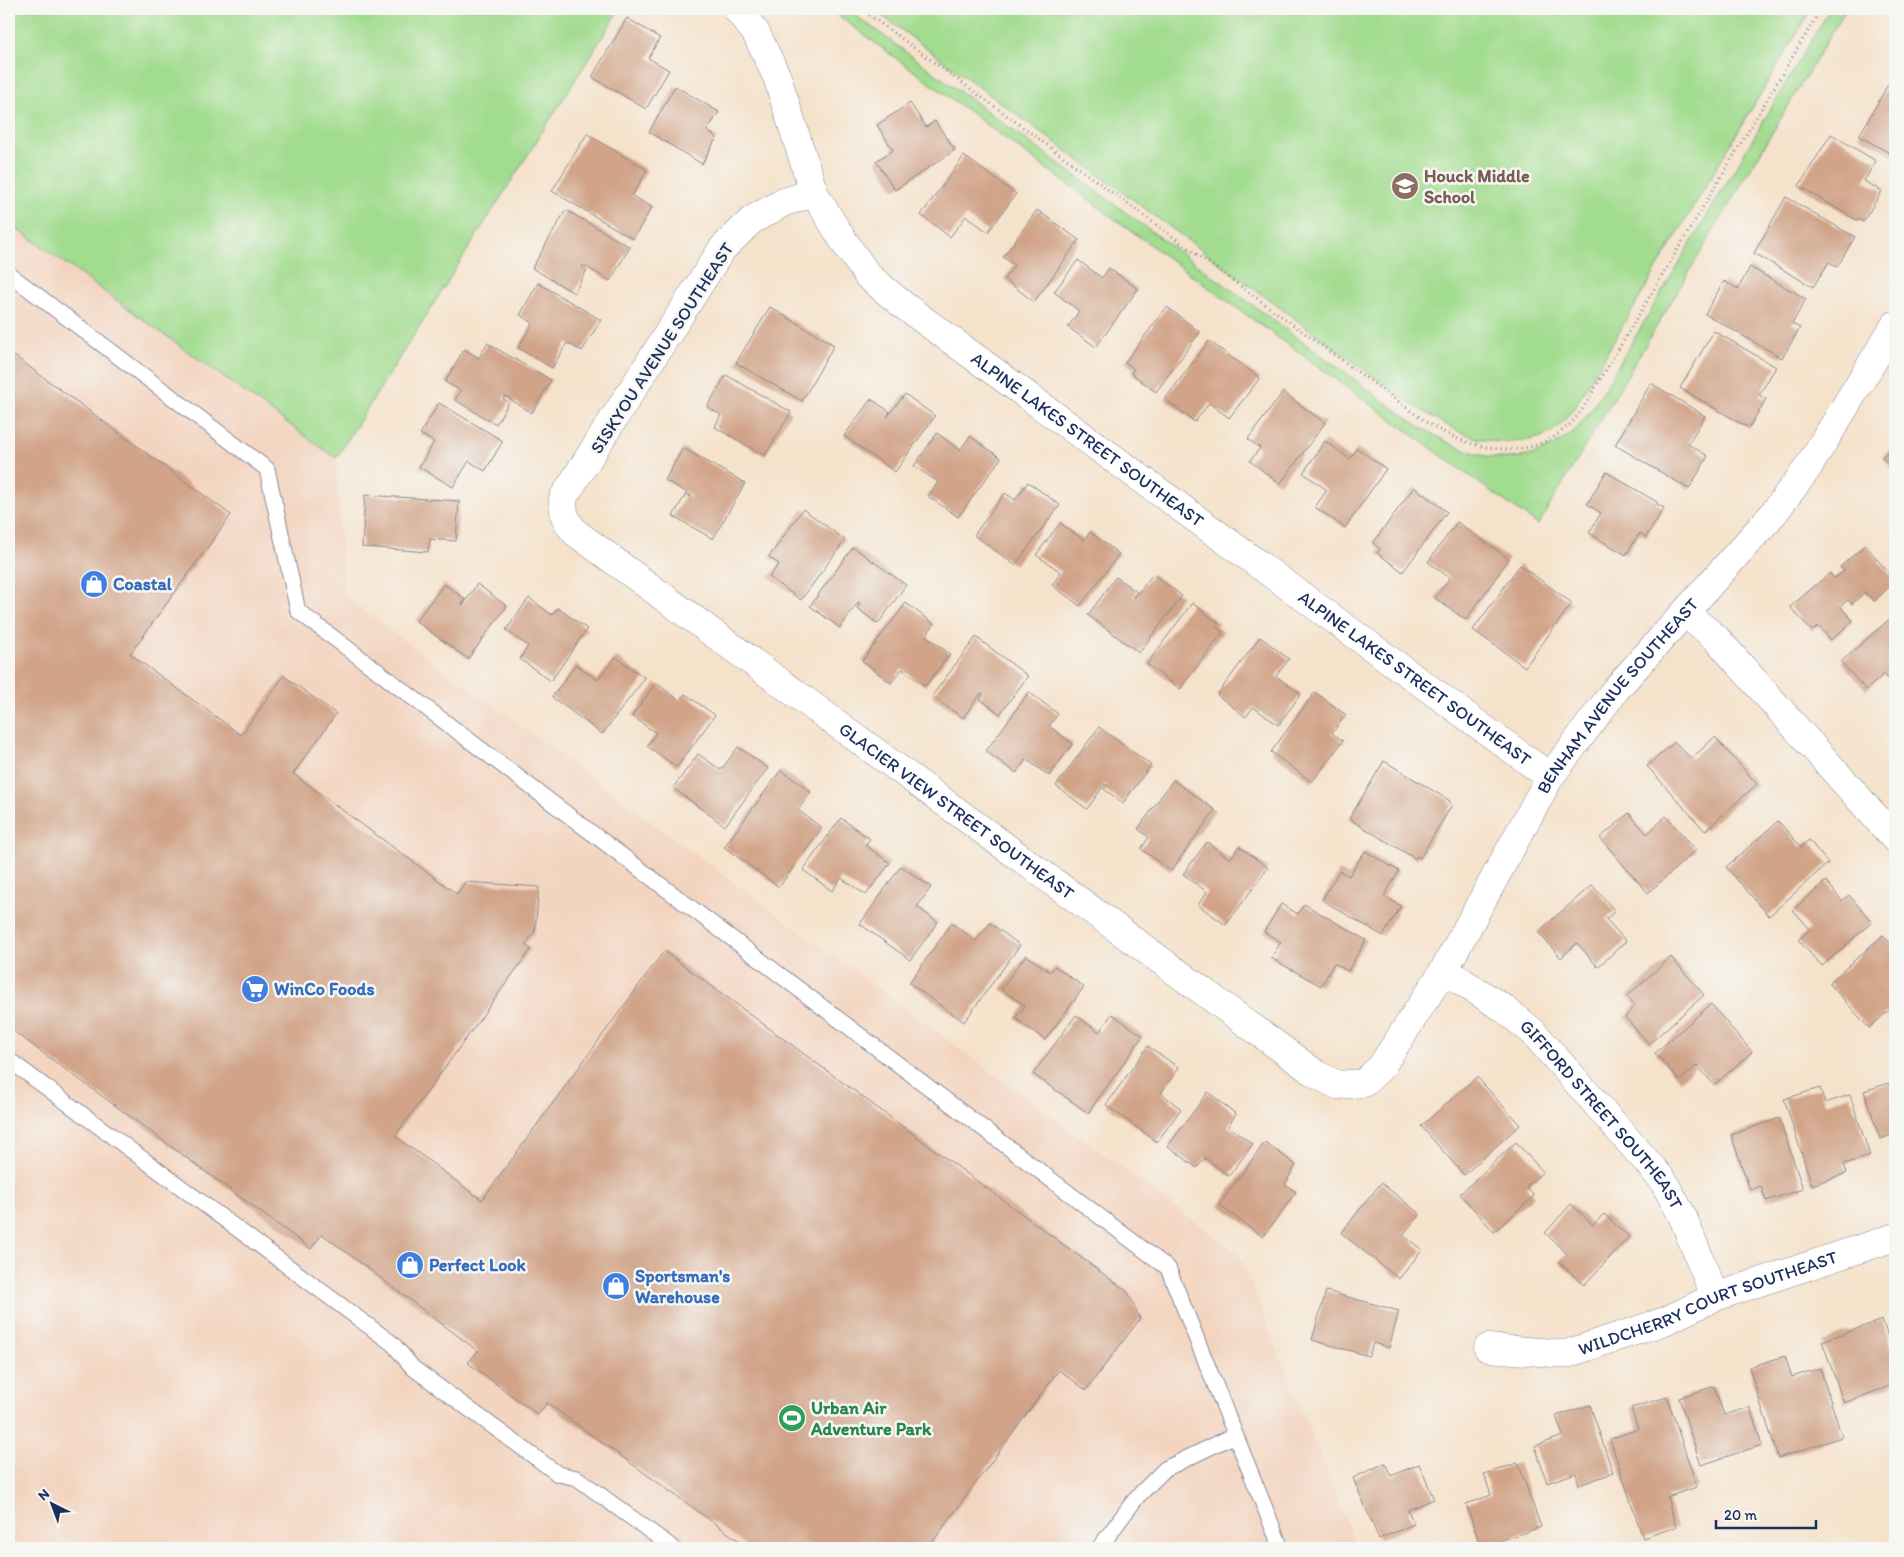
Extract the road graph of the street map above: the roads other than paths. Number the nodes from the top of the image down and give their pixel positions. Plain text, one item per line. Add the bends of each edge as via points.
1 (738, 9) edge
2 (814, 193) junction
3 (9, 274) edge
4 (1895, 325) edge
5 (563, 513) joint
6 (1685, 613) junction
7 (1550, 777) junction
8 (1895, 840) edge
9 (1444, 970) junction
10 (9, 1060) edge
11 (1364, 1083) joint
12 (1895, 1237) edge
13 (1714, 1297) junction
14 (1488, 1348) dead end
15 (1236, 1434) junction
16 (673, 1548) edge
17 (1099, 1548) edge
18 (1281, 1548) edge

1 - 2 street, ALPINE LAKES STREET SOUTHEAST via 756,33 777,77
2 - 5 street, SISKYOU AVENUE SOUTHEAST via 784,202 752,220 722,249 563,498
2 - 7 street, ALPINE LAKES STREET SOUTHEAST via 868,276 903,305
3 - 15 lane via 267,469 298,611 1168,1268
4 - 6 street, BENHAM AVENUE SOUTHEAST via 1807,469 1773,514
5 - 11 street, GLACIER VIEW STREET SOUTHEAST via 567,524 576,533 1316,1074 1336,1085
6 - 7 street, BENHAM AVENUE SOUTHEAST via 1616,689
6 - 8 street via 1716,638
7 - 9 street, BENHAM AVENUE SOUTHEAST
9 - 11 street, BENHAM AVENUE SOUTHEAST via 1381,1067
9 - 13 street, GIFFORD STREET SOUTHEAST via 1532,1031 1662,1179 1682,1215
10 - 16 lane via 393,1344 413,1368 558,1474 577,1478
12 - 13 street, WILDCHERRY COURT SOUTHEAST
13 - 14 street, WILDCHERRY COURT SOUTHEAST via 1665,1321 1566,1354
15 - 17 lane via 1165,1469 1137,1496
15 - 18 lane

